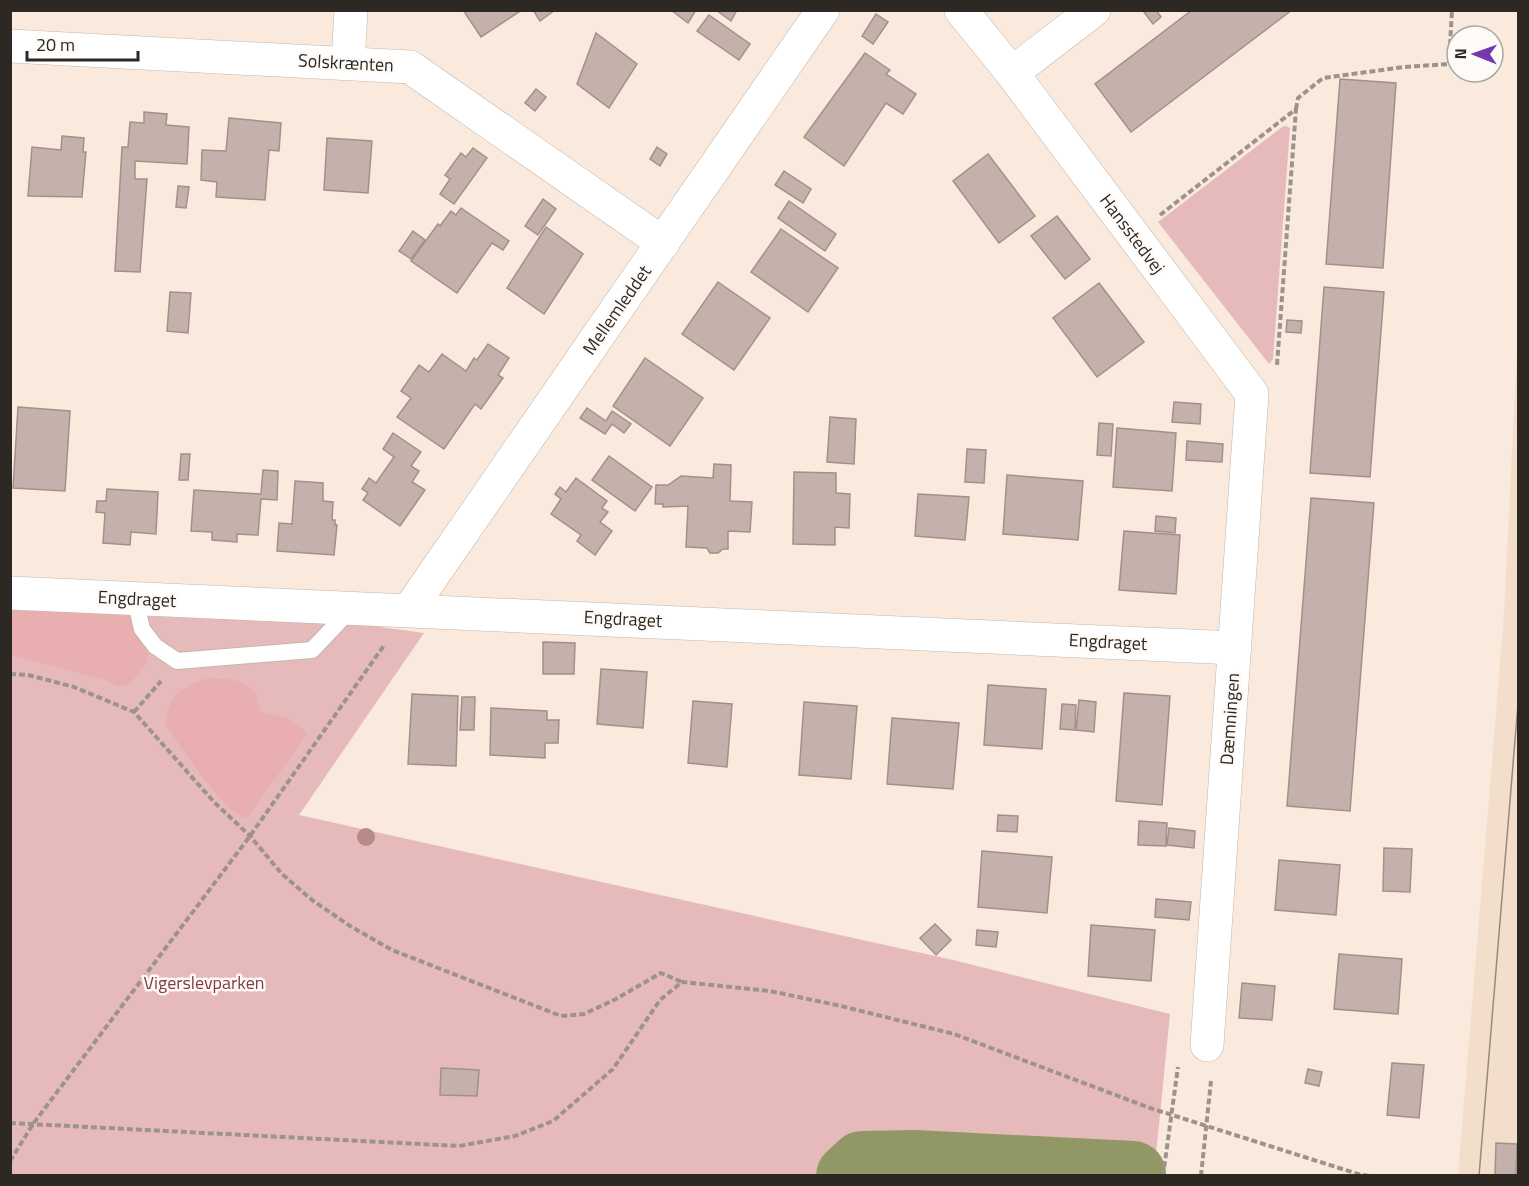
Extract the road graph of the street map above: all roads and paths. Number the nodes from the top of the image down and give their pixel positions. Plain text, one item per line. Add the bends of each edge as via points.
1 (351, 10) edge
2 (823, 10) edge
3 (961, 10) edge
4 (1094, 10) edge
5 (1452, 10) edge
6 (10, 46) edge
7 (348, 63) junction
8 (1012, 73) junction
9 (1296, 109) junction
10 (1134, 236) junction
11 (663, 243) junction
12 (1252, 394) junction
13 (10, 593) edge
14 (135, 598) junction
15 (351, 609) junction
16 (409, 610) junction
17 (1235, 648) junction
18 (177, 661) junction
19 (10, 674) edge
20 (134, 712) junction
21 (250, 836) junction
22 (682, 982) junction
23 (1207, 1045) joint
24 (1172, 1115) junction
25 (10, 1123) edge
26 (33, 1124) junction
27 (1206, 1125) junction
28 (10, 1161) edge
29 (1163, 1176) edge
30 (1201, 1176) edge
31 (1369, 1176) edge

1 - 7 street
2 - 11 street, Mellemleddet
3 - 8 street, Hansstedvej
4 - 8 street
5 - 9 path via 1449,64 1323,78 1298,98
6 - 7 street, Solskrænten
7 - 11 street, Solskrænten via 410,67
8 - 10 street, Hansstedvej
9 - 10 path
9 - 12 path via 1276,368
10 - 12 street, Hansstedvej
11 - 16 street, Mellemleddet
12 - 17 street, Dæmningen
13 - 14 street, Engdraget
14 - 15 street, Engdraget
14 - 18 lane via 142,629 155,646
15 - 16 street, Engdraget
15 - 18 lane via 312,650
16 - 17 street, Engdraget
16 - 21 path
17 - 23 street, Dæmningen
18 - 20 path
19 - 20 path via 74,687
20 - 21 path via 214,802
21 - 22 path via 282,874 350,926 392,950 561,1016 584,1014 661,973
21 - 26 path
22 - 24 path via 770,991 954,1034
22 - 26 path via 660,1000 613,1069 553,1121 515,1136 459,1146
23 - 27 path via 1213,1063
24 - 27 path
24 - 29 path
25 - 26 path
26 - 28 path
27 - 30 path
27 - 31 path

